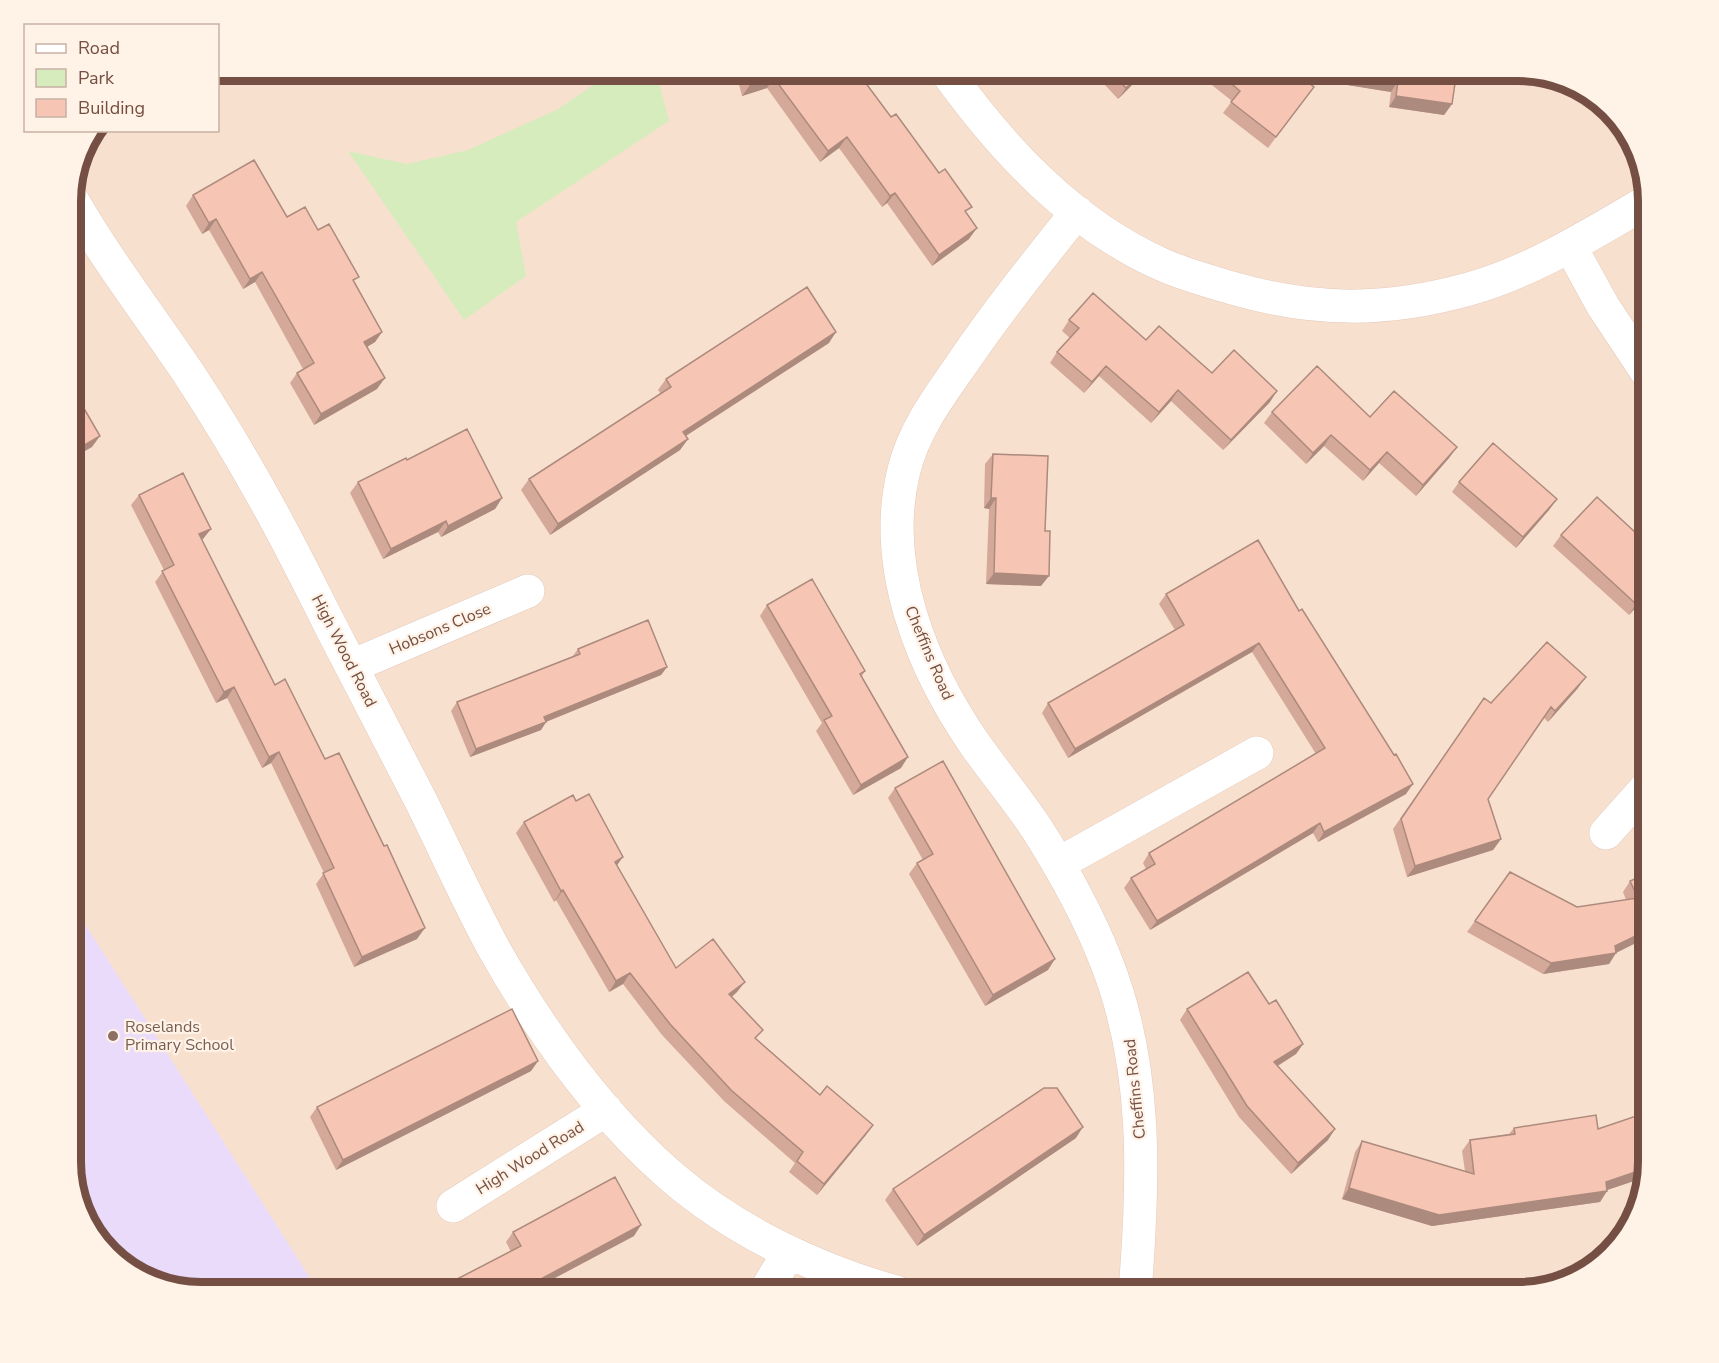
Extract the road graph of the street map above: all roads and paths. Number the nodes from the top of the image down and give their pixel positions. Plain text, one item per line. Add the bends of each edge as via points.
1 (954, 81) edge
2 (1638, 207) edge
3 (1077, 212) junction
4 (81, 213) edge
5 (1570, 246) junction
6 (1638, 360) edge
7 (528, 591) dead end
8 (352, 666) junction
9 (1257, 753) dead end
10 (1638, 797) edge
11 (1606, 833) dead end
12 (1058, 864) junction
13 (606, 1110) junction
14 (453, 1206) dead end
15 (789, 1252) junction
16 (771, 1282) edge
17 (865, 1282) edge
18 (1136, 1282) edge

1 - 3 street via 1015,157
2 - 5 street
3 - 5 street via 1164,266 1257,296 1310,305 1382,306 1470,288
3 - 12 street, Cheffins Road via 996,314 927,414 904,469 897,530 907,599 933,670 975,745 1035,825
4 - 8 street, High Wood Road via 245,465
5 - 6 street
7 - 8 street, Hobsons Close
8 - 13 street, High Wood Road via 496,951 547,1033
9 - 12 street
10 - 11 street
12 - 18 street, Cheffins Road via 1106,961 1130,1037 1142,1162
13 - 14 street, High Wood Road
13 - 15 street, High Wood Road via 671,1176 698,1197
15 - 16 street
15 - 17 street, High Wood Road

